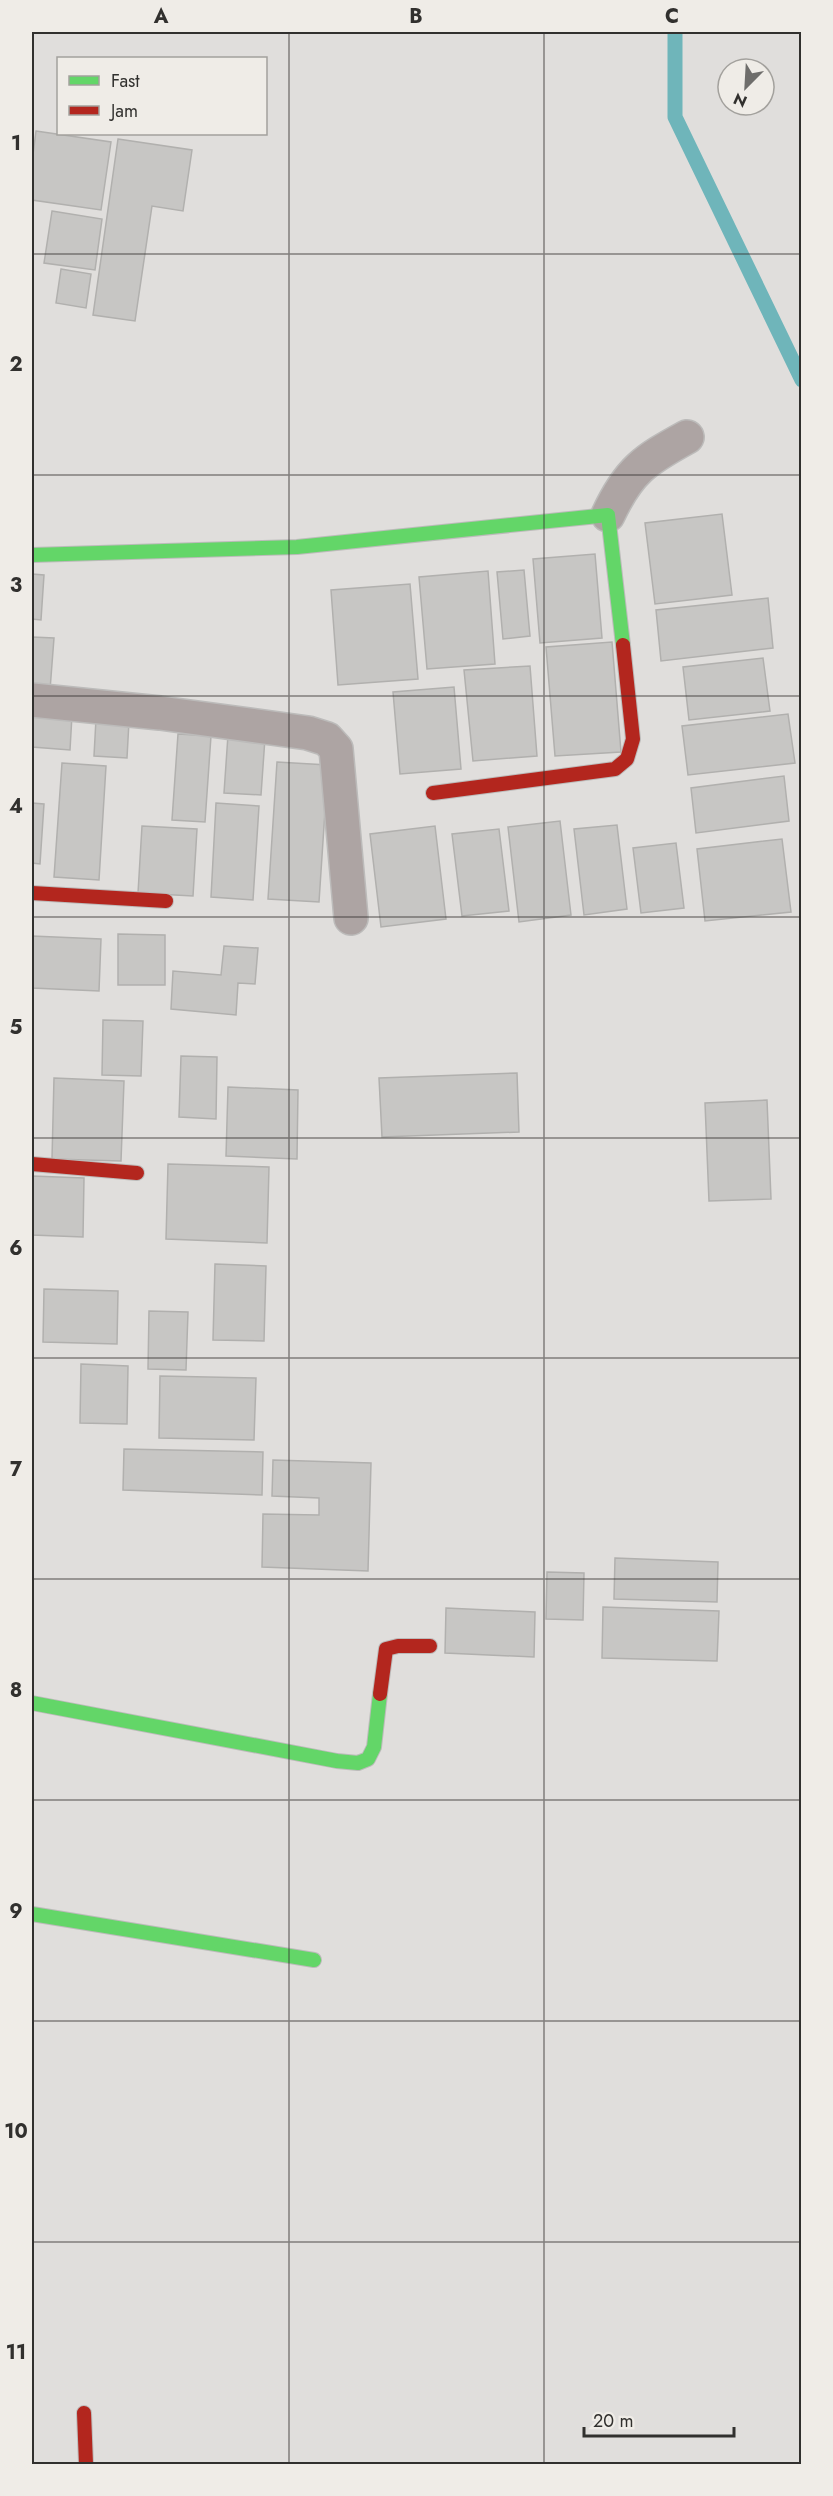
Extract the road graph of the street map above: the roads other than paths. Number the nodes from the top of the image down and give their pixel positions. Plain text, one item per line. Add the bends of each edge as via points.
1 (687, 437) dead end
2 (608, 515) junction
3 (32, 555) edge
4 (32, 700) edge
5 (433, 793) dead end
6 (32, 893) edge
7 (166, 901) dead end
8 (351, 918) dead end
9 (32, 1164) edge
10 (138, 1173) dead end
11 (430, 1646) dead end
12 (32, 1703) edge
13 (32, 1914) edge
14 (314, 1960) dead end
15 (84, 2413) dead end
16 (86, 2464) edge

1 - 2 street via 649,458 633,473
2 - 3 street via 297,547
2 - 5 street via 633,739 627,759 615,769
4 - 8 street via 160,713 308,733 327,739 336,749
6 - 7 street
9 - 10 street
11 - 12 street via 386,1649 374,1747 368,1759 358,1763
13 - 14 street
15 - 16 street

